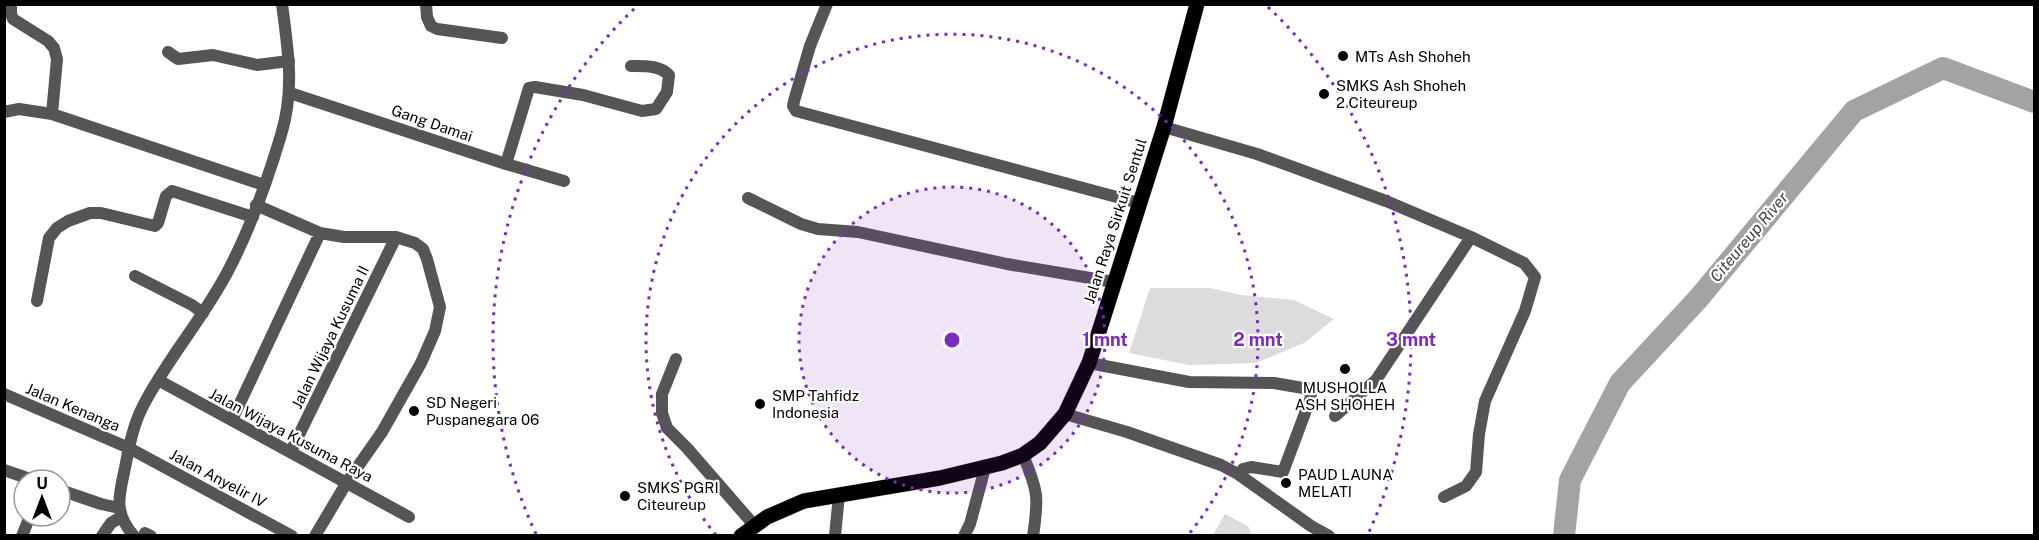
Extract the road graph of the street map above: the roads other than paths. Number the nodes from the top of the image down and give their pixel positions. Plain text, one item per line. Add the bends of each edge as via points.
1 (11, 4) edge
2 (282, 4) edge
3 (426, 4) edge
4 (827, 4) edge
5 (1197, 4) edge
6 (502, 38) dead end
7 (168, 52) dead end
8 (289, 61) junction
9 (631, 66) dead end
10 (290, 93) junction
11 (4, 112) edge
12 (52, 114) junction
13 (1164, 127) junction
14 (506, 164) junction
15 (564, 181) dead end
16 (264, 185) junction
17 (748, 198) dead end
18 (1139, 203) junction
19 (255, 211) junction
20 (320, 233) junction
21 (396, 237) junction
22 (1471, 237) junction
23 (135, 276) dead end
24 (1114, 282) junction
25 (37, 301) dead end
26 (203, 313) junction
27 (675, 359) dead end
28 (1089, 363) junction
29 (158, 380) junction
30 (4, 394) edge
31 (1065, 414) junction
32 (1335, 416) dead end
33 (232, 420) junction
34 (129, 448) junction
35 (291, 451) junction
36 (1023, 455) junction
37 (985, 468) junction
38 (1242, 477) junction
39 (347, 482) junction
40 (72, 494) edge
41 (839, 495) junction
42 (1444, 497) dead end
43 (120, 513) junction
44 (410, 517) dead end
45 (754, 525) junction
46 (143, 535) edge
47 (102, 536) edge
48 (292, 536) edge
49 (315, 536) edge
50 (741, 536) edge
51 (835, 536) edge
52 (964, 536) edge
53 (1033, 536) edge
54 (1329, 536) edge

1 - 12 street via 13,19 54,48 57,59
2 - 8 street
3 - 6 street via 431,27
4 - 18 street via 794,101 796,111
5 - 13 main road, Jalan Raya Sirkuit Sentul
7 - 8 street via 178,59 213,56 257,64
8 - 10 street
9 - 14 street via 653,67 669,75 667,92 656,109 642,111 583,95 529,88
10 - 14 street, Gang Damai
10 - 16 street
11 - 12 street
12 - 16 street
13 - 18 main road, Jalan Raya Sirkuit Sentul
13 - 22 street via 1333,180
14 - 15 street, Gang Damai
16 - 19 street
17 - 24 street via 818,229 858,232
18 - 24 main road, Jalan Raya Sirkuit Sentul
19 - 20 street
19 - 25 street via 172,191 166,196 155,226 101,213 79,215 57,228 49,238
19 - 26 street via 228,272
20 - 21 street
20 - 33 street
21 - 35 street, Jalan Wijaya Kusuma II
21 - 39 street via 423,249 440,307 421,363 382,432
22 - 32 street via 1376,380
22 - 42 street via 1524,263 1535,277 1525,311 1485,401 1476,472 1466,486
23 - 26 street
24 - 28 main road, Jalan Raya Sirkuit Sentul
26 - 29 street
27 - 45 street via 662,394 667,428
28 - 31 main road, Jalan Raya Sirkuit Sentul
28 - 38 street via 1189,382 1274,383 1309,388 1311,397 1283,472 1251,467 1243,469
29 - 33 street, Jalan Wijaya Kusuma Raya
29 - 34 street via 142,408
30 - 34 street, Jalan Kenanga
31 - 36 main road, Jalan Raya Sirkuit Sentul via 1040,443
31 - 38 street via 1221,465
33 - 35 street, Jalan Wijaya Kusuma Raya
34 - 43 street via 119,494
34 - 48 street, Jalan Anyelir IV
35 - 39 street, Jalan Wijaya Kusuma Raya
36 - 37 main road, Jalan Raya Sirkuit Sentul
36 - 53 street via 1037,494
37 - 41 main road, Jalan Raya Sirkuit Sentul
37 - 52 street
38 - 54 street
39 - 44 street, Jalan Wijaya Kusuma Raya
39 - 49 street
40 - 43 street
41 - 45 main road, Jalan Raya Sirkuit Sentul via 804,501
41 - 51 street
43 - 46 street
43 - 47 street
45 - 50 main road, Jalan Raya Sirkuit Sentul

